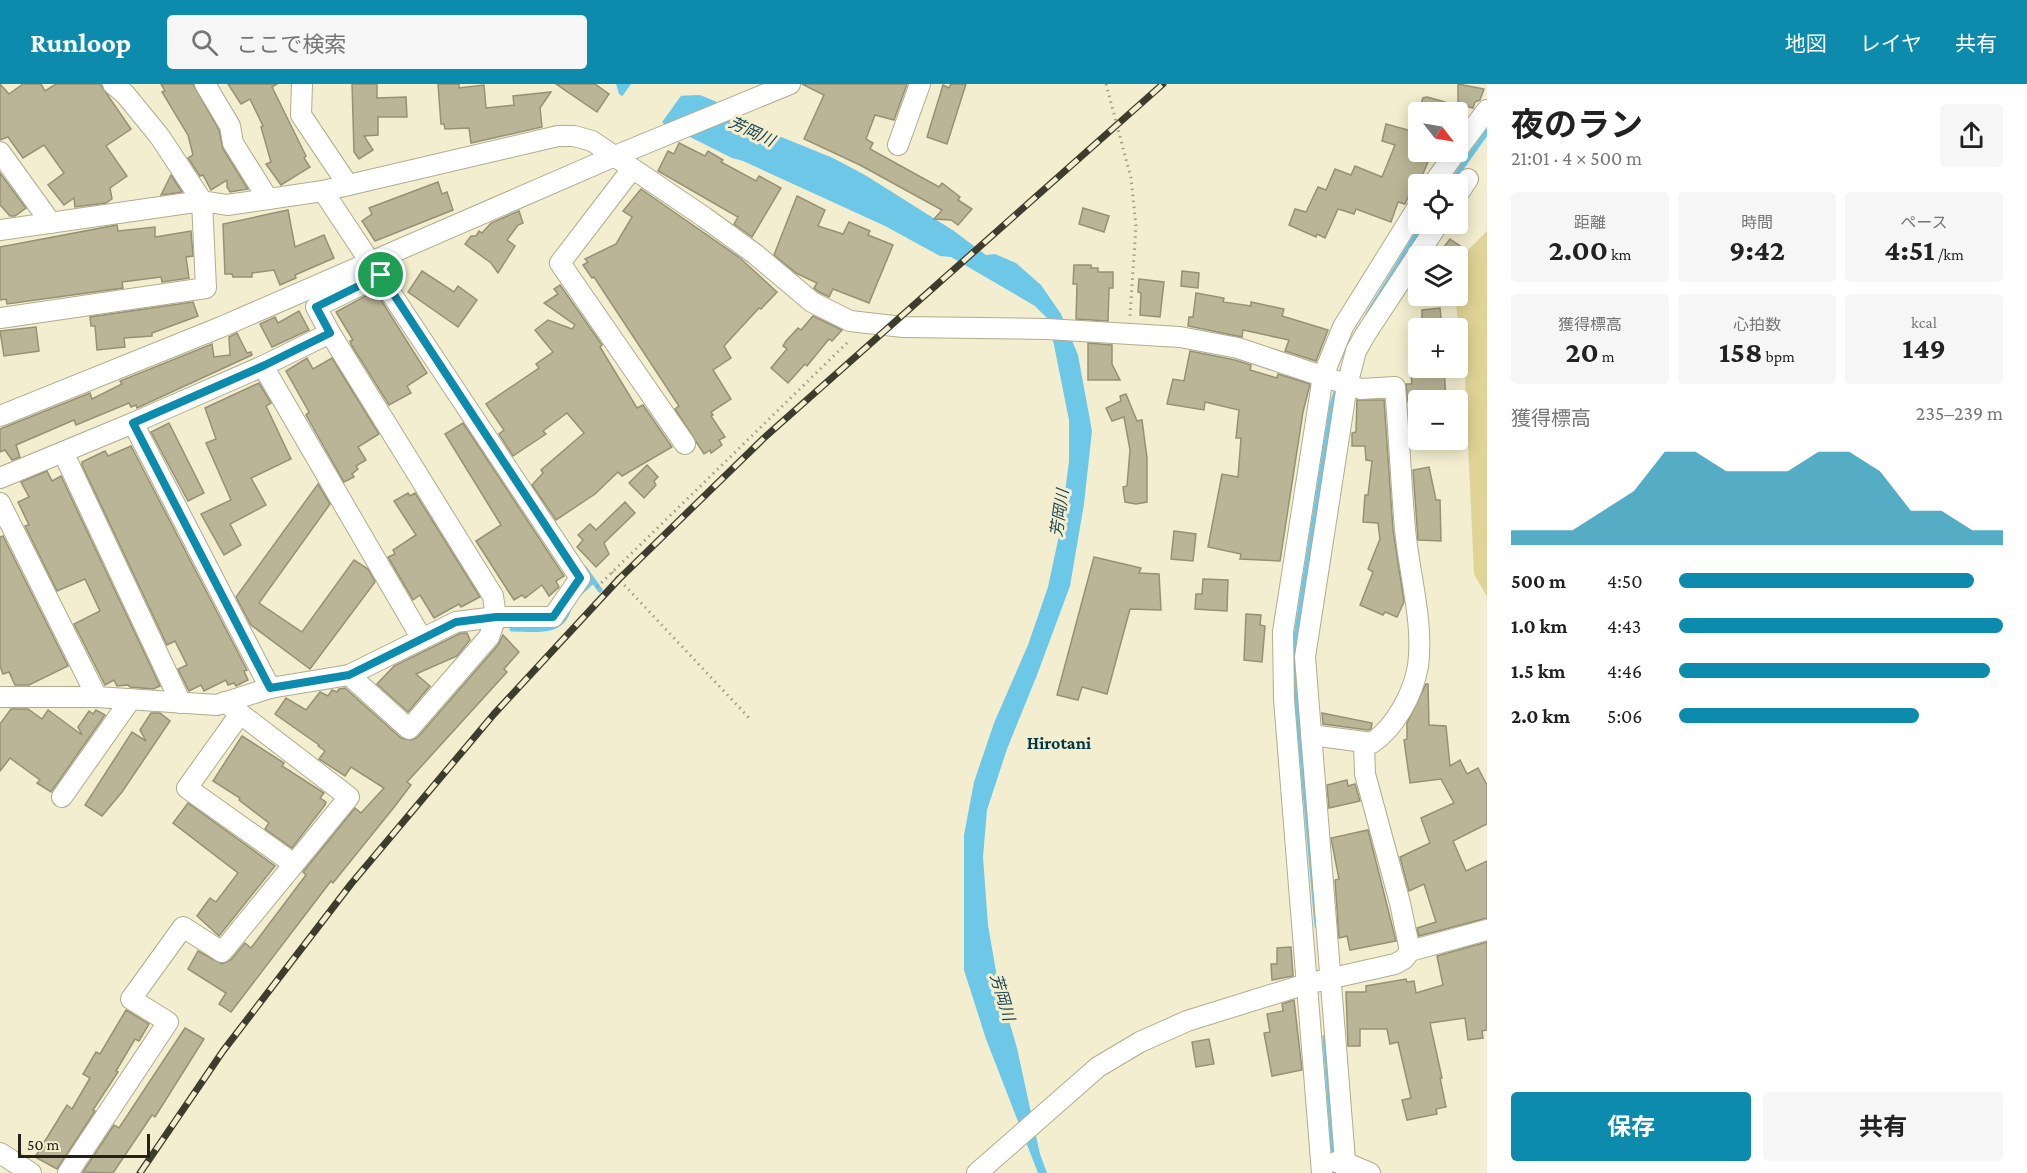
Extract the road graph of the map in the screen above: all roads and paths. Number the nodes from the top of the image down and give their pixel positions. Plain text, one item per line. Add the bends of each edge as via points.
1 (113, 84) edge
2 (205, 84) edge
3 (302, 84) edge
4 (790, 84) edge
5 (920, 84) edge
6 (1106, 84) edge
7 (1487, 110) edge
8 (1468, 135) edge
9 (898, 145) dead end
10 (0, 152) edge
11 (615, 156) junction
12 (632, 169) junction
13 (348, 185) junction
14 (323, 191) junction
15 (268, 199) junction
16 (202, 201) junction
17 (51, 223) junction
18 (1408, 223) edge
19 (0, 230) edge
20 (1431, 234) edge
21 (376, 269) junction
22 (0, 318) edge
23 (867, 324) junction
24 (330, 333) junction
25 (1130, 333) junction
26 (263, 366) junction
27 (1336, 382) junction
28 (0, 416) edge
29 (133, 423) junction
30 (685, 444) dead end
31 (63, 452) junction
32 (0, 478) edge
33 (0, 503) edge
34 (612, 572) junction
35 (603, 581) dead end
36 (496, 617) junction
37 (422, 639) junction
38 (349, 675) junction
39 (270, 688) junction
40 (1, 694) edge
41 (97, 697) junction
42 (131, 699) junction
43 (181, 702) junction
44 (232, 708) junction
45 (750, 720) dead end
46 (1311, 735) junction
47 (1364, 744) junction
48 (62, 796) dead end
49 (294, 864) junction
50 (1487, 930) edge
51 (1410, 951) junction
52 (1321, 982) junction
53 (0, 1153) edge
54 (1334, 1166) edge
55 (31, 1173) edge
56 (68, 1173) edge
57 (977, 1173) edge
58 (1370, 1173) edge

1 - 16 street via 160,137
2 - 15 street via 230,126 233,143
3 - 13 street via 301,115
4 - 11 street
5 - 9 street
6 - 25 path via 1131,178 1136,226
7 - 8 street
10 - 17 street
11 - 12 street
11 - 13 street via 592,141 558,136
11 - 21 street
12 - 23 street via 746,248 812,302 850,321
12 - 30 street via 560,263
13 - 14 street
14 - 15 street
14 - 21 street
15 - 16 street via 227,205
16 - 17 street
16 - 22 street via 206,288
17 - 19 street
18 - 27 street via 1343,327
20 - 27 street
21 - 24 street via 316,307
21 - 28 street
21 - 36 street via 580,578 553,617
23 - 25 street
23 - 34 path
24 - 26 street
24 - 36 street via 493,596
25 - 27 street via 1209,341
26 - 29 street
26 - 37 street
27 - 46 street via 1305,657
27 - 47 street via 1361,389 1395,387 1405,530 1416,604 1418,668 1407,699 1383,735
27 - 52 street via 1282,651
29 - 31 street
29 - 39 street
31 - 32 street
31 - 43 street
33 - 41 street
34 - 35 path
34 - 45 path
36 - 37 street via 456,622
36 - 38 street via 489,638 409,729
37 - 38 street
38 - 39 street
39 - 44 street
40 - 41 street
41 - 42 street
42 - 43 street
42 - 48 street
43 - 44 street
44 - 49 street via 187,788
44 - 49 street via 349,797
46 - 47 street
46 - 52 street
47 - 51 street via 1365,774
49 - 56 street via 222,952 183,927 131,999 168,1022
50 - 51 street
51 - 52 street via 1395,964
52 - 54 street
52 - 57 street via 1187,1022 1140,1042 1098,1067
53 - 55 street
54 - 58 street

